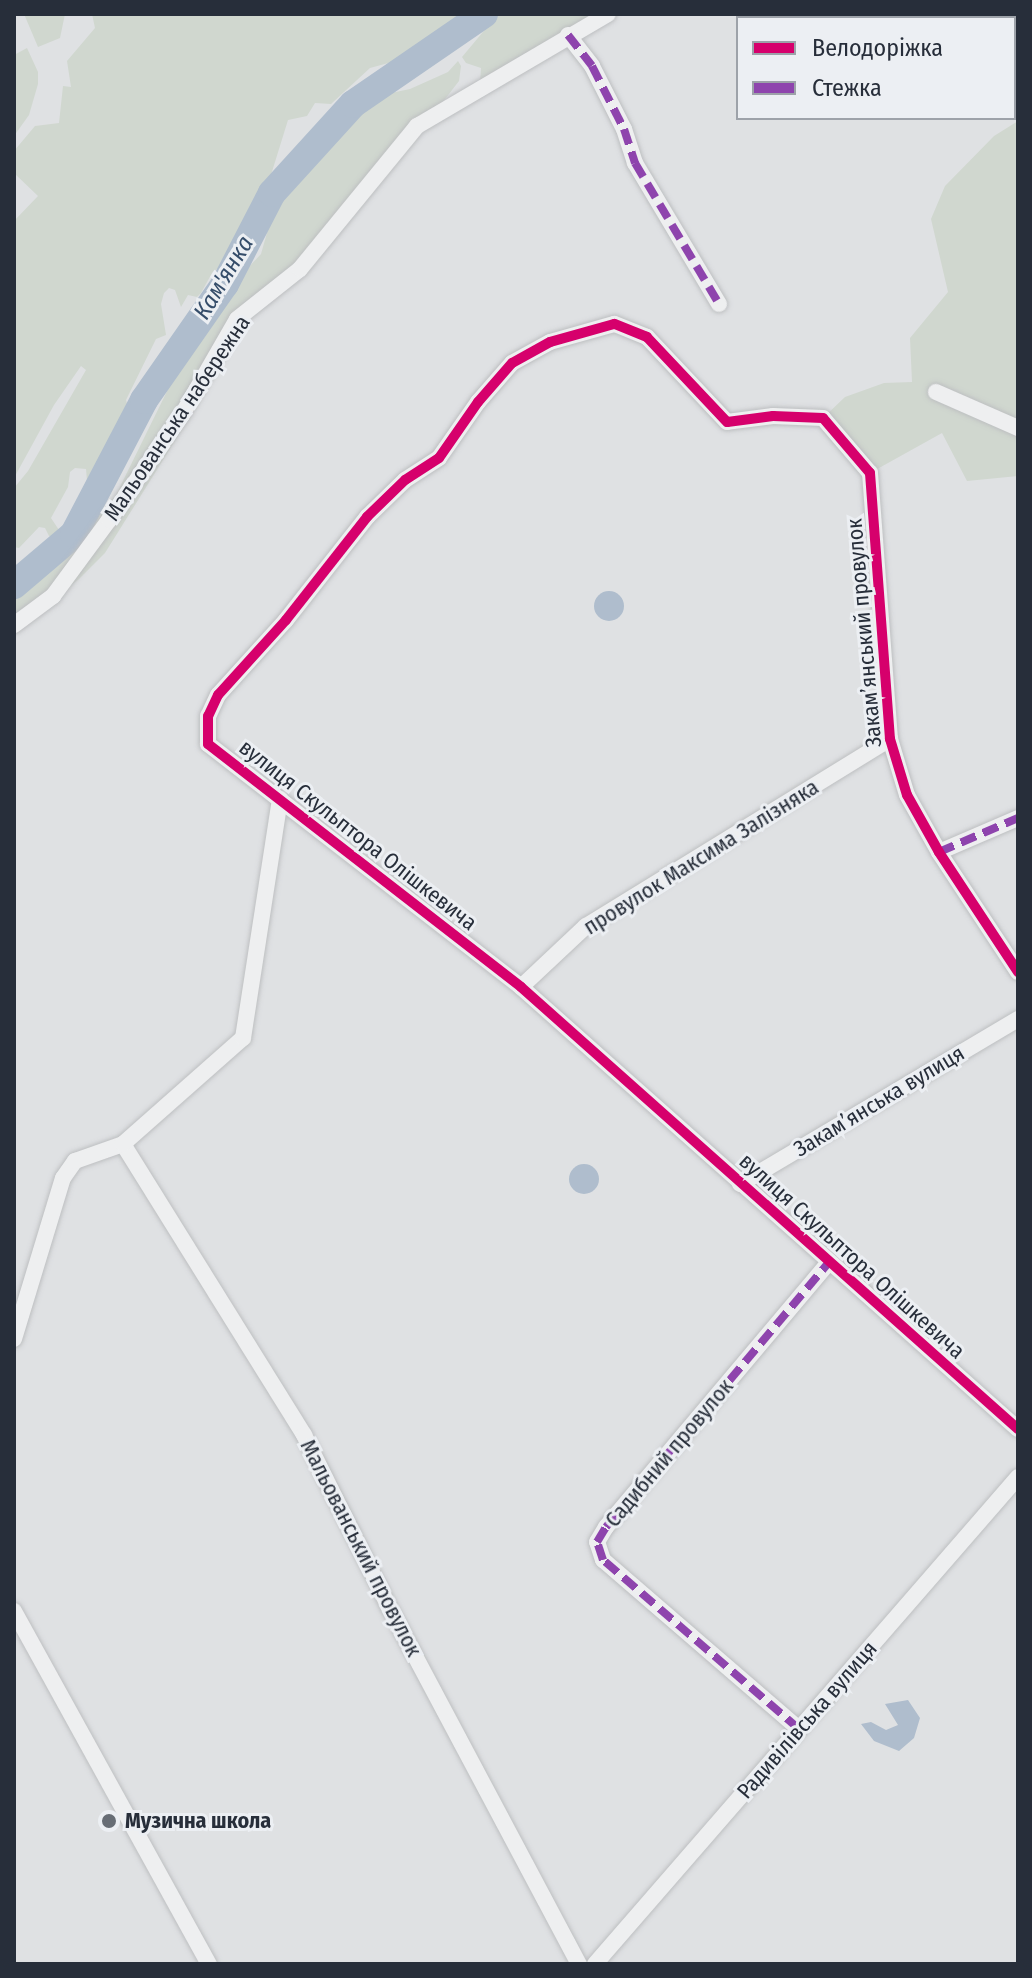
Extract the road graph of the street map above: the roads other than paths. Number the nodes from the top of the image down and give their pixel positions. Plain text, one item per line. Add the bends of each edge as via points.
1 (608, 14) edge
2 (568, 35) junction
3 (719, 304) dead end
4 (936, 392) dead end
5 (823, 418) joint
6 (1018, 428) edge
7 (14, 625) edge
8 (890, 739) junction
9 (280, 799) junction
10 (1018, 818) edge
11 (939, 852) junction
12 (1018, 972) edge
13 (521, 987) junction
14 (1018, 1019) edge
15 (123, 1144) junction
16 (740, 1184) junction
17 (828, 1263) junction
18 (14, 1339) edge
19 (1018, 1429) edge
20 (1018, 1477) edge
21 (14, 1611) edge
22 (799, 1729) junction
23 (209, 1964) edge
24 (579, 1964) edge
25 (595, 1964) edge

1 - 2 street, Мальованська набережна
2 - 3 street via 592,66 635,163
2 - 7 street, Мальованська набережна via 417,126 300,269 237,319 183,413 109,520 53,596
4 - 6 street
5 - 8 street, Закамʼянський провулок via 870,473
5 - 9 street, вулиця Скульптора Олішкевича via 773,416 727,422 647,337 614,324 550,342 512,363 439,458 405,480 367,517 286,620 218,695 208,716 208,744
8 - 11 street, Закамʼянський провулок via 907,795
8 - 13 street, провулок Максима Залізняка via 586,926
9 - 13 street, вулиця Скульптора Олішкевича
9 - 15 street via 243,1038
10 - 11 street
11 - 12 street, Закамʼянський провулок
13 - 16 street, вулиця Скульптора Олішкевича
14 - 16 street, Закамʼянська вулиця
15 - 18 street via 75,1161 63,1178
15 - 24 street, Мальованський провулок via 304,1435
16 - 17 street, вулиця Скульптора Олішкевича
17 - 19 street, вулиця Скульптора Олішкевича
17 - 22 street, Садибний провулок via 597,1542 603,1560
20 - 22 street, Радивілівська вулиця
21 - 23 street
22 - 25 street, Радивілівська вулиця

